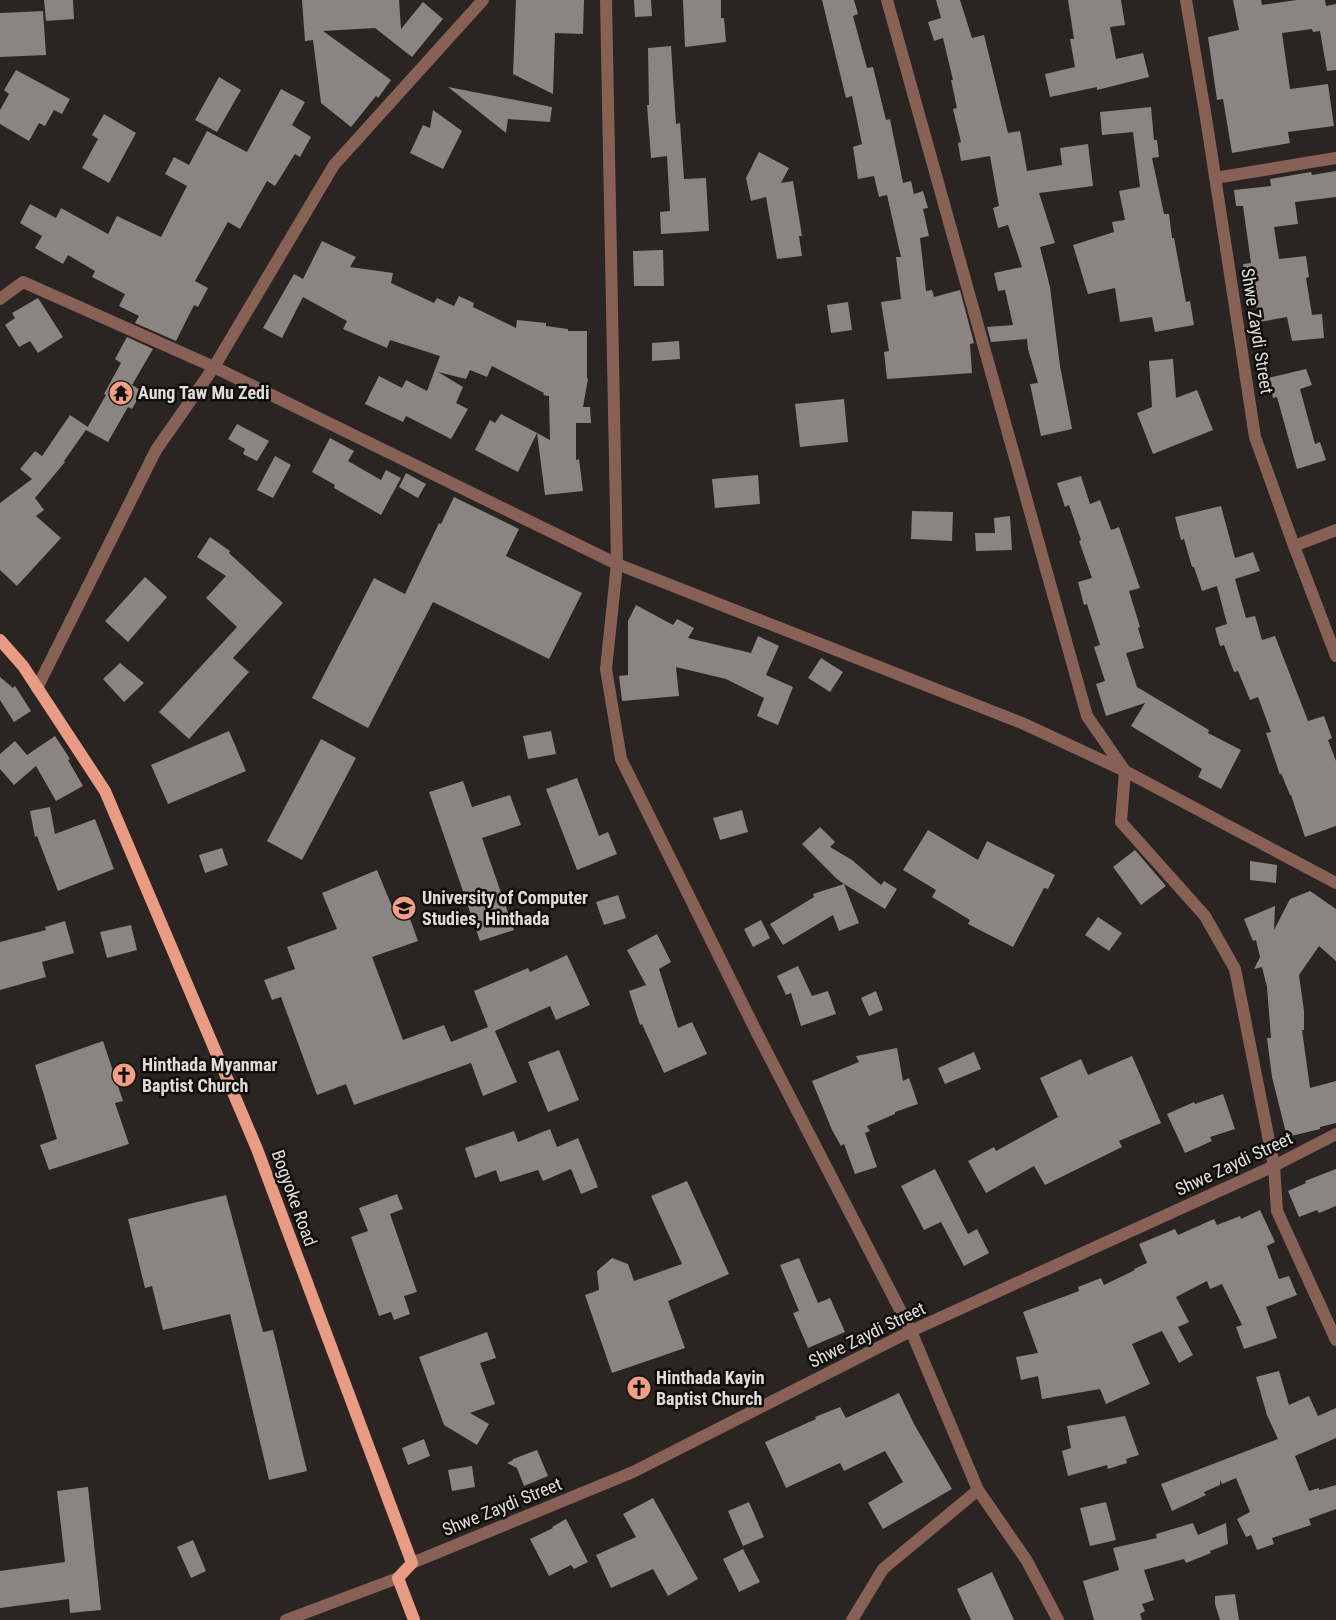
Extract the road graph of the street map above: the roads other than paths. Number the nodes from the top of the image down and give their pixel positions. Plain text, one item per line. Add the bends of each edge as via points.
1 (483, 0) edge
2 (606, 0) edge
3 (887, 0) edge
4 (1186, 0) edge
5 (1336, 158) edge
6 (1215, 178) junction
7 (0, 299) edge
8 (214, 367) junction
9 (1336, 530) edge
10 (1294, 546) junction
11 (617, 564) junction
12 (0, 640) edge
13 (1336, 656) edge
14 (38, 688) junction
15 (1125, 771) junction
16 (1336, 883) edge
17 (1336, 1134) edge
18 (1274, 1166) junction
19 (911, 1331) junction
20 (1336, 1340) edge
21 (978, 1490) junction
22 (412, 1563) junction
23 (398, 1578) junction
24 (286, 1620) edge
25 (414, 1620) edge
26 (852, 1620) edge
27 (1058, 1620) edge

1 - 8 street via 334,165
2 - 11 street
3 - 15 street via 1087,716
4 - 6 street, Shwe Zaydi Street
5 - 6 street
6 - 10 street, Shwe Zaydi Street via 1255,437
7 - 8 street via 23,282
8 - 11 street
8 - 14 street via 156,450
9 - 10 street
10 - 13 street, Shwe Zaydi Street
11 - 15 street via 1022,723
11 - 19 street via 606,669 621,759 757,1033
12 - 14 main road, Bogyoke Road
14 - 22 main road, Bogyoke Road via 105,791 257,1149
15 - 16 street
15 - 18 street via 1121,822 1204,916 1235,969
17 - 18 street, Shwe Zaydi Street
18 - 19 street, Shwe Zaydi Street
18 - 20 street via 1277,1211
19 - 21 street
19 - 22 street, Shwe Zaydi Street via 633,1472
21 - 26 street via 883,1569
21 - 27 street via 1028,1561
22 - 23 main road
23 - 24 street
23 - 25 main road

